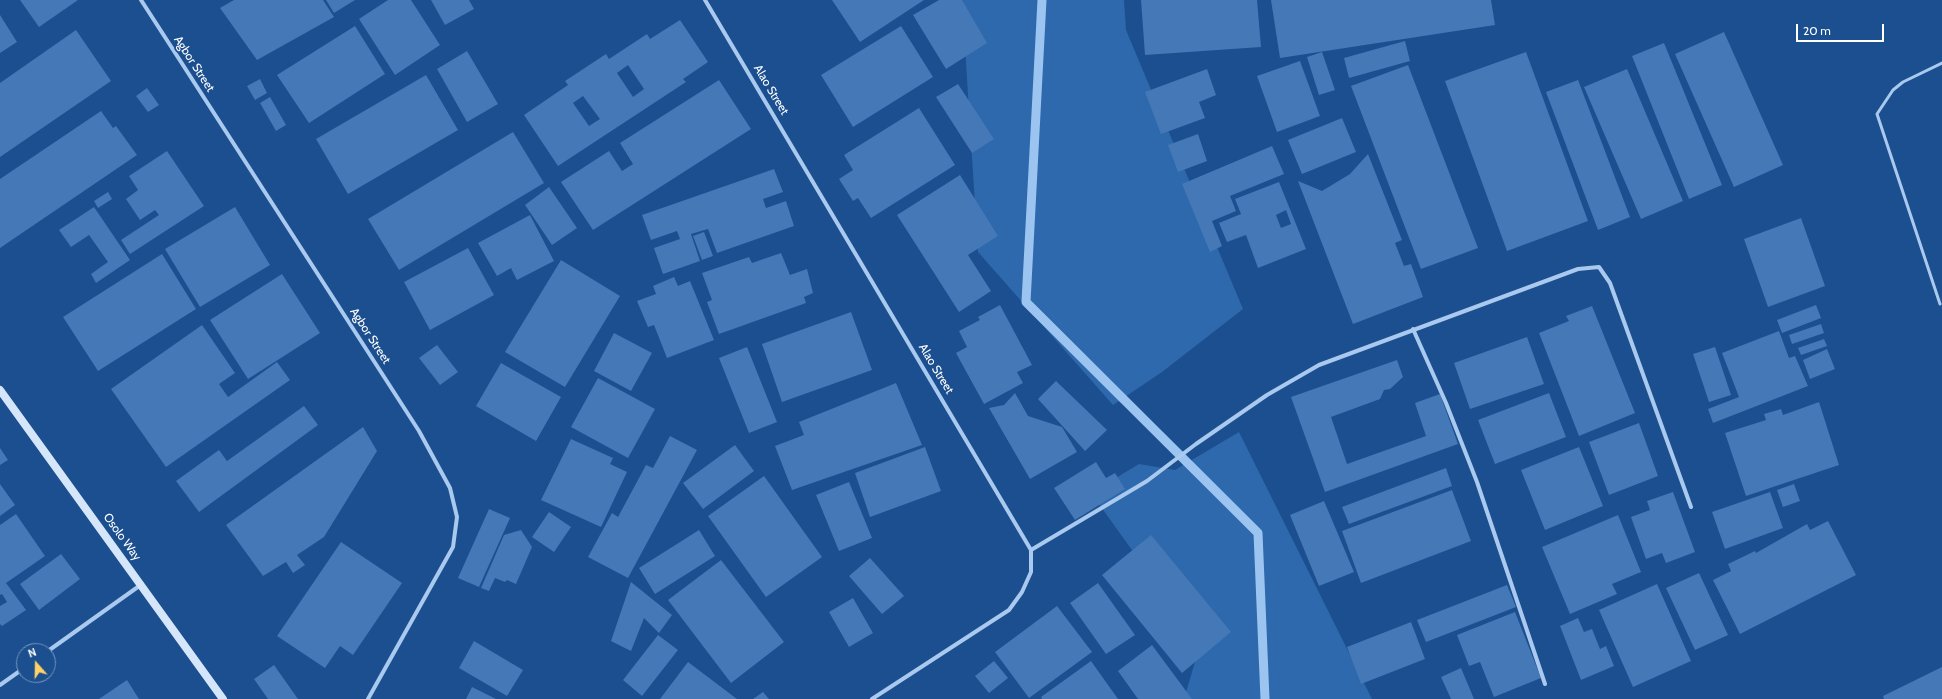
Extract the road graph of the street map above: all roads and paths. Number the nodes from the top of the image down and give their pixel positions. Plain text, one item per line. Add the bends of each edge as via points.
1 (140, 0) edge
2 (705, 0) edge
3 (1942, 63) edge
4 (1940, 304) dead end
5 (1413, 329) junction
6 (0, 390) edge
7 (1691, 506) dead end
8 (1032, 550) junction
9 (142, 584) junction
10 (56, 645) edge
11 (16, 674) edge
12 (1545, 684) dead end
13 (0, 685) edge
14 (224, 699) edge
15 (368, 699) edge
16 (872, 699) edge

1 - 15 street, Agbor Street via 419,431 450,488 457,517 453,547
2 - 8 street, Alao Street
3 - 4 lane via 1903,82 1893,90 1877,114
5 - 7 street via 1578,269 1599,267 1610,283
5 - 8 street via 1319,365 1266,395 1147,481
5 - 12 street via 1477,482
6 - 9 main road, Osolo Way
8 - 16 street via 1031,572 1022,592 1009,610
9 - 10 street
9 - 14 main road, Osolo Way
11 - 13 street

